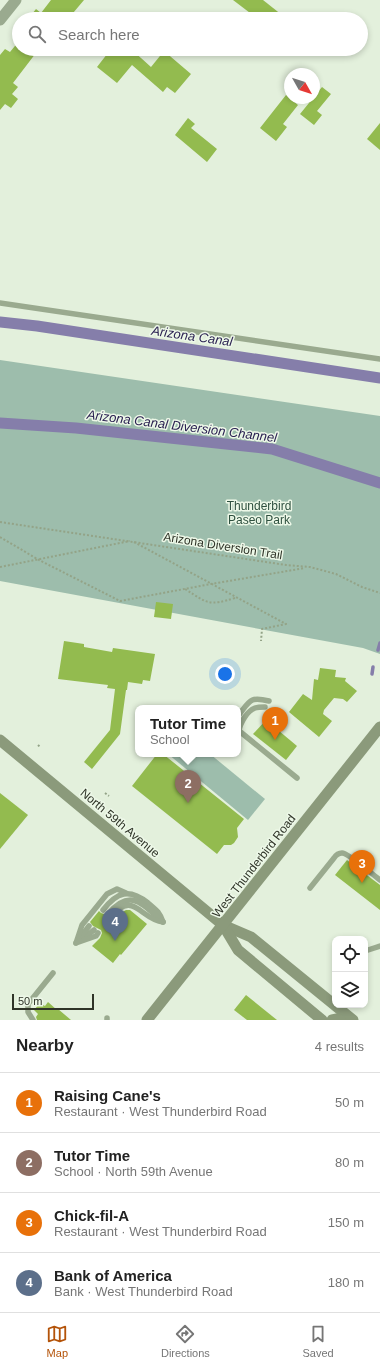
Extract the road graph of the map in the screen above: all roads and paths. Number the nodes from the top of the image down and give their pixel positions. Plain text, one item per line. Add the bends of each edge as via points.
1 (16, 0) edge
2 (0, 20) edge
3 (0, 303) edge
4 (380, 359) edge
5 (0, 522) edge
6 (0, 537) edge
7 (133, 541) junction
8 (39, 560) junction
9 (0, 567) edge
10 (310, 567) junction
11 (211, 584) junction
12 (185, 589) junction
13 (380, 593) edge
14 (236, 598) junction
15 (261, 641) dead end
16 (270, 701) dead end
17 (265, 706) dead end
18 (241, 712) edge
19 (241, 723) edge
20 (380, 727) edge
21 (241, 733) edge
22 (0, 740) edge
23 (297, 778) dead end
24 (105, 793) dead end
25 (109, 796) dead end
26 (380, 880) edge
27 (310, 888) dead end
28 (126, 893) junction
29 (223, 926) junction
30 (76, 943) junction
31 (380, 946) edge
32 (368, 949) edge
33 (53, 973) dead end
34 (33, 1020) edge
35 (147, 1020) edge
36 (322, 1020) edge
37 (332, 1020) edge
38 (340, 1020) edge
39 (353, 1020) edge

1 - 2 street
3 - 4 lane
5 - 7 path, Arizona Diversion Trail
6 - 8 path, Arizona Diversion Trail
7 - 8 path, Arizona Diversion Trail
7 - 10 path, Arizona Diversion Trail
7 - 11 path, Arizona Diversion Trail
8 - 9 path, Arizona Diversion Trail
8 - 12 path, Arizona Diversion Trail via 120,601
10 - 11 path, Arizona Diversion Trail
10 - 13 path, Arizona Diversion Trail via 336,574
11 - 12 path, Arizona Diversion Trail
11 - 14 path, Arizona Diversion Trail
12 - 14 path via 205,602 215,604
14 - 15 path, Arizona Diversion Trail via 286,624 262,629
16 - 18 lane via 258,698 251,700
17 - 19 lane via 254,708
20 - 29 main road, West Thunderbird Road
21 - 23 lane
22 - 29 main road, North 59th Avenue
24 - 25 path
26 - 27 lane via 343,853 334,858
28 - 28 lane via 136,895 145,901 160,913 163,922 155,921 135,906 128,905 107,913 111,900
28 - 30 lane via 117,889 107,894 82,925
29 - 35 main road, West Thunderbird Road
29 - 36 main road, North 59th Avenue via 238,950
29 - 39 main road, North 59th Avenue via 251,936
30 - 30 lane via 94,930 96,936
31 - 32 lane
33 - 34 lane via 28,1004 29,1015
37 - 38 main road

